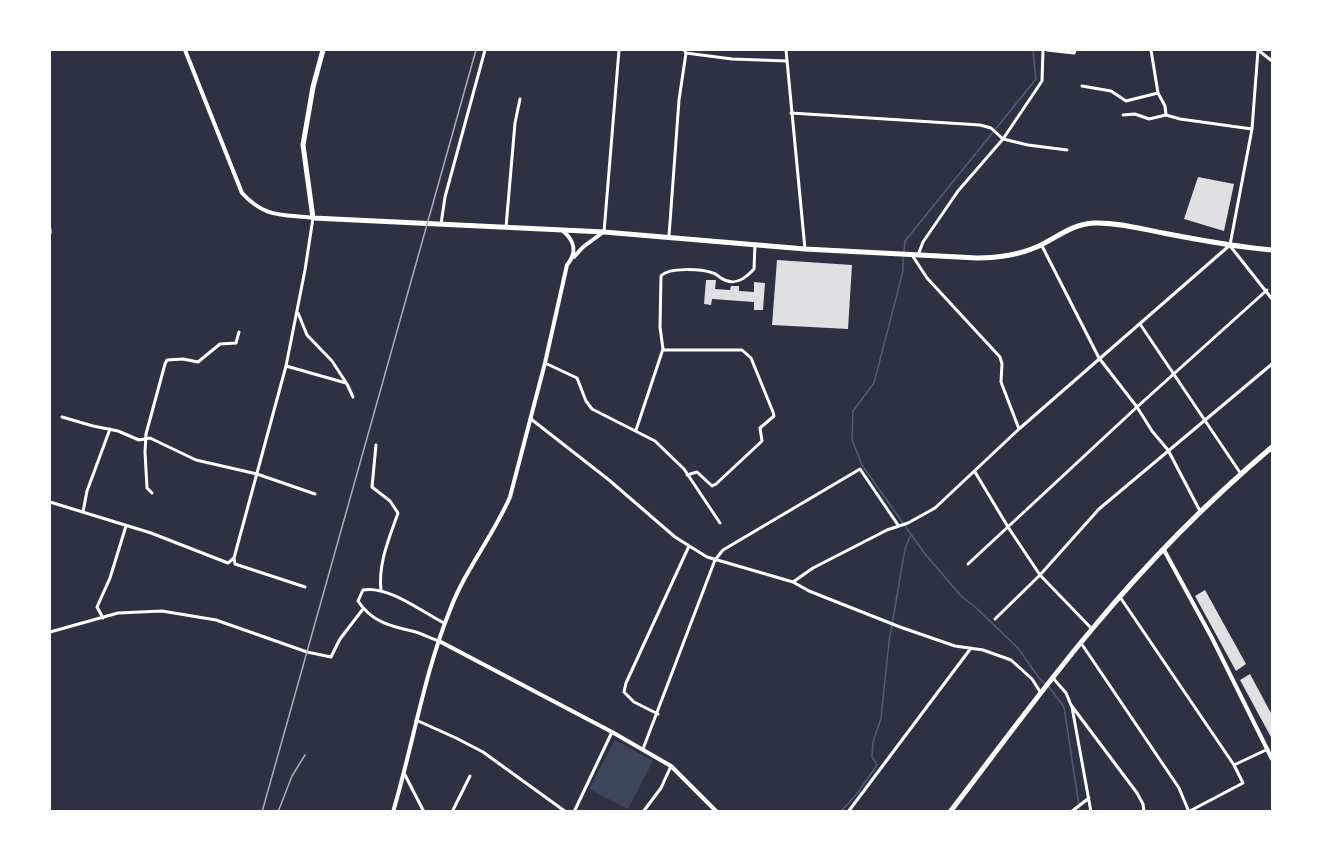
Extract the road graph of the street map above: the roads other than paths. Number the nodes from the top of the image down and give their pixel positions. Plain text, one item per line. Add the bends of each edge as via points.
1 (185, 50) edge
2 (322, 50) edge
3 (485, 50) edge
4 (619, 50) edge
5 (786, 50) edge
6 (1045, 50) edge
7 (1075, 50) edge
8 (1150, 50) edge
9 (1258, 50) edge
10 (685, 51) edge
11 (787, 61) junction
12 (1272, 61) edge
13 (1082, 86) dead end
14 (1158, 93) junction
15 (520, 99) dead end
16 (791, 113) junction
17 (1123, 115) dead end
18 (1166, 115) junction
19 (1252, 129) junction
20 (1003, 139) junction
21 (1067, 150) dead end
22 (313, 218) junction
23 (441, 224) junction
24 (506, 227) junction
25 (561, 229) junction
26 (604, 232) junction
27 (669, 236) junction
28 (755, 244) junction
29 (1041, 245) junction
30 (1230, 245) junction
31 (805, 249) junction
32 (1272, 250) edge
33 (912, 254) junction
34 (573, 258) junction
35 (1267, 291) junction
36 (1272, 299) edge
37 (297, 312) junction
38 (1139, 323) junction
39 (239, 332) dead end
40 (663, 350) junction
41 (1100, 358) junction
42 (545, 363) junction
43 (1272, 364) edge
44 (286, 366) junction
45 (1173, 374) junction
46 (347, 384) junction
47 (353, 397) dead end
48 (1137, 407) junction
49 (62, 417) dead end
50 (530, 418) junction
51 (1206, 421) junction
52 (110, 429) junction
53 (1019, 429) junction
54 (636, 430) junction
55 (146, 440) junction
56 (376, 445) dead end
57 (1272, 447) edge
58 (1168, 450) junction
59 (975, 472) junction
60 (257, 474) junction
61 (1241, 474) junction
62 (687, 475) junction
63 (152, 493) dead end
64 (315, 494) dead end
65 (50, 502) edge
66 (1200, 511) junction
67 (83, 512) junction
68 (720, 523) dead end
69 (126, 526) junction
70 (899, 526) junction
71 (1008, 527) junction
72 (689, 546) junction
73 (1164, 550) junction
74 (234, 558) junction
75 (715, 560) junction
76 (968, 564) dead end
77 (1040, 575) junction
78 (793, 582) junction
79 (305, 587) dead end
80 (381, 591) junction
81 (1120, 597) junction
82 (363, 609) junction
83 (104, 618) junction
84 (995, 619) dead end
85 (444, 623) junction
86 (1092, 629) junction
87 (50, 632) edge
88 (439, 641) junction
89 (1081, 643) junction
90 (971, 648) junction
91 (1052, 680) junction
92 (1043, 691) junction
93 (1071, 705) junction
94 (658, 714) junction
95 (416, 720) junction
96 (612, 732) junction
97 (643, 749) junction
98 (1268, 749) junction
99 (1272, 759) edge
100 (1234, 765) junction
101 (671, 766) junction
102 (404, 773) junction
103 (470, 776) dead end
104 (1089, 798) junction
105 (424, 811) edge
106 (1072, 811) edge
107 (1188, 811) edge
108 (393, 812) edge
109 (452, 812) edge
110 (566, 812) edge
111 (574, 812) edge
112 (643, 812) edge
113 (717, 812) edge
114 (848, 812) edge
115 (950, 812) edge
116 (1091, 812) edge
117 (1144, 812) edge

1 - 22 street via 242,193 261,210
2 - 22 main road via 303,145
3 - 23 street
4 - 26 street
5 - 11 street
6 - 7 street
6 - 20 street via 1042,81
8 - 14 street
9 - 12 street
9 - 19 street
10 - 11 street
10 - 27 street
11 - 16 street
13 - 14 street via 1111,91 1126,101
14 - 18 street via 1166,106
15 - 24 street
16 - 20 street via 981,125
16 - 31 street
17 - 18 street via 1149,119
18 - 19 street
19 - 30 street
20 - 21 street
20 - 33 street via 958,191
22 - 23 main road
22 - 37 street
23 - 24 main road
24 - 25 main road
25 - 26 main road
25 - 34 street via 574,248
26 - 27 main road
26 - 34 street
27 - 28 main road
28 - 31 main road
28 - 40 street via 754,269 740,281 722,280 711,272 673,270 661,276
29 - 30 main road via 1066,229 1094,223
29 - 33 main road via 1002,258
29 - 41 street
30 - 32 main road
30 - 35 street
30 - 38 street
31 - 33 main road
33 - 53 street via 927,278 1000,357 1001,382
34 - 42 street via 567,265
35 - 36 street
35 - 45 street
37 - 44 street
37 - 46 street via 307,335
38 - 41 street
38 - 45 street
39 - 55 street via 236,343 220,344 198,362 183,358 167,360
40 - 54 street
40 - 62 street via 742,350 750,358 774,416 760,428 762,441 716,484 708,484 697,472
41 - 48 street
41 - 53 street
42 - 50 street
42 - 54 street via 577,378 592,410
43 - 51 street
44 - 46 street
44 - 60 street
45 - 48 street
45 - 51 street
46 - 47 street
48 - 58 street
48 - 71 street
49 - 52 street
50 - 72 street
50 - 85 street via 510,497
51 - 58 street
51 - 61 street
52 - 55 street
52 - 67 street
53 - 59 street
54 - 62 street via 655,441
55 - 60 street via 161,442 196,460
55 - 63 street via 147,488
56 - 80 street via 372,487 398,513 381,566
57 - 61 main road
58 - 66 street
58 - 77 street via 1099,509
59 - 70 street via 935,508
59 - 71 street
60 - 64 street
60 - 74 street
61 - 66 main road
62 - 68 street
65 - 67 street
66 - 73 main road
67 - 69 street
69 - 74 street via 228,563
69 - 83 street via 97,607
70 - 75 street via 860,469 730,544
70 - 78 street via 813,568
71 - 76 street
71 - 77 street
72 - 75 street
72 - 94 street via 624,692
73 - 81 main road
73 - 98 street
74 - 79 street via 235,564
75 - 78 street
75 - 94 street
77 - 84 street
77 - 86 street
78 - 90 street via 895,626
80 - 82 street via 363,590 358,601
80 - 85 street
81 - 86 main road
81 - 100 street
82 - 83 street via 339,639 331,657 216,620 162,611 118,613
82 - 88 street via 379,622
83 - 87 street
85 - 88 street
86 - 89 main road
88 - 95 street
88 - 96 street
89 - 91 main road
89 - 107 street via 1179,788
90 - 92 street via 1014,662
90 - 114 street
91 - 92 main road
91 - 93 street via 1066,693
92 - 115 main road
93 - 104 street
93 - 117 street via 1137,793
94 - 97 street
95 - 102 street
95 - 110 street via 483,752
96 - 97 street
96 - 111 street
97 - 101 street
98 - 99 street
98 - 100 street
100 - 107 street via 1244,783
101 - 112 street
101 - 113 street
102 - 105 street
102 - 108 street
103 - 109 street
104 - 106 street
104 - 116 street

